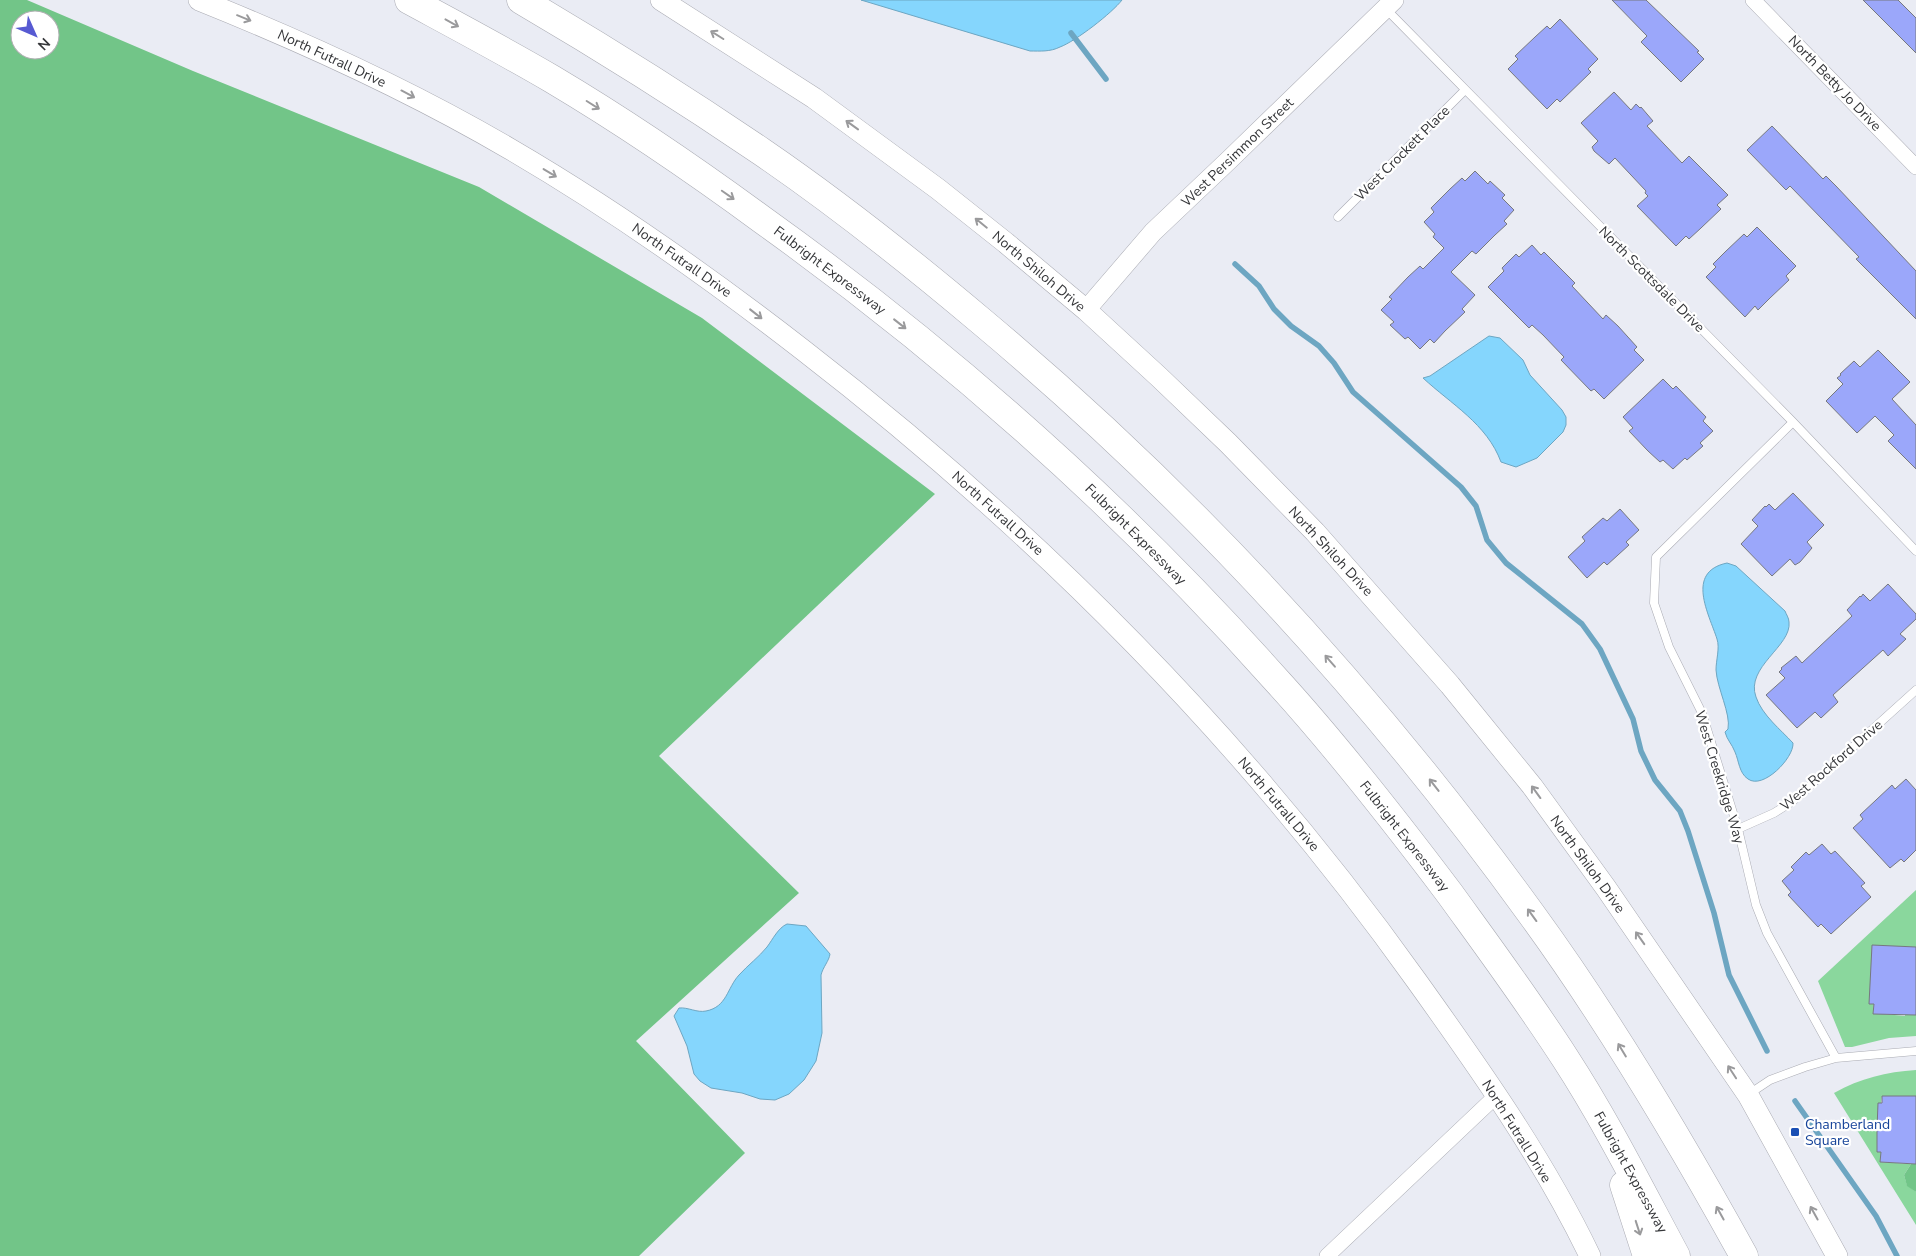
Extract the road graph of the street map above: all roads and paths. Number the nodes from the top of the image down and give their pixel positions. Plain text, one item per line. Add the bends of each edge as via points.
1 (199, 0) edge
2 (409, 0) edge
3 (521, 0) edge
4 (661, 0) edge
5 (1753, 0) edge
6 (1390, 4) edge
7 (1465, 90) junction
8 (1916, 167) edge
9 (1338, 217) dead end
10 (1086, 310) junction
11 (1794, 422) junction
12 (1916, 551) edge
13 (1916, 690) edge
14 (1738, 830) junction
15 (1916, 1051) edge
16 (1836, 1058) junction
17 (1748, 1095) junction
18 (1496, 1096) junction
19 (1600, 1115) junction
20 (1327, 1256) edge
21 (1590, 1256) edge
22 (1647, 1256) edge
23 (1676, 1256) edge
24 (1744, 1256) edge
25 (1837, 1256) edge

1 -> 18 main road, North Futrall Drive via 285,35 394,86 584,193 739,300 938,459 1090,599 1250,770 1328,862 1387,940
2 -> 19 highway, Fulbright Expressway via 554,80 729,195 909,331 1073,472 1203,600 1349,763 1495,955
24 -> 3 highway via 1696,1169 1610,1030 1528,910 1455,812 1388,728 1295,622 1181,503 1027,359 852,218 694,107
10 -> 4 main road, North Shiloh Drive via 938,190 814,98
5 - 8 street, North Betty Jo Drive
6 - 7 lane, North Scottsdale Drive
6 - 10 street, West Persimmon Street via 1153,232
7 - 9 lane, West Crockett Place
7 - 11 lane, North Scottsdale Drive
17 -> 10 main road, North Shiloh Drive via 1532,786 1450,685 1368,591 1228,443
11 - 12 lane, North Scottsdale Drive
11 - 14 lane, West Creekridge Way via 1656,557 1654,603 1669,647 1702,714
13 - 14 lane, West Rockford Drive via 1793,801 1774,814
14 - 16 lane, West Creekridge Way via 1756,905 1767,933
15 - 16 lane
16 - 17 lane via 1770,1080
25 -> 17 main road, North Shiloh Drive
18 - 20 street
18 - 21 main road, North Futrall Drive via 1542,1167
19 -> 22 highway
19 - 23 highway, Fulbright Expressway

